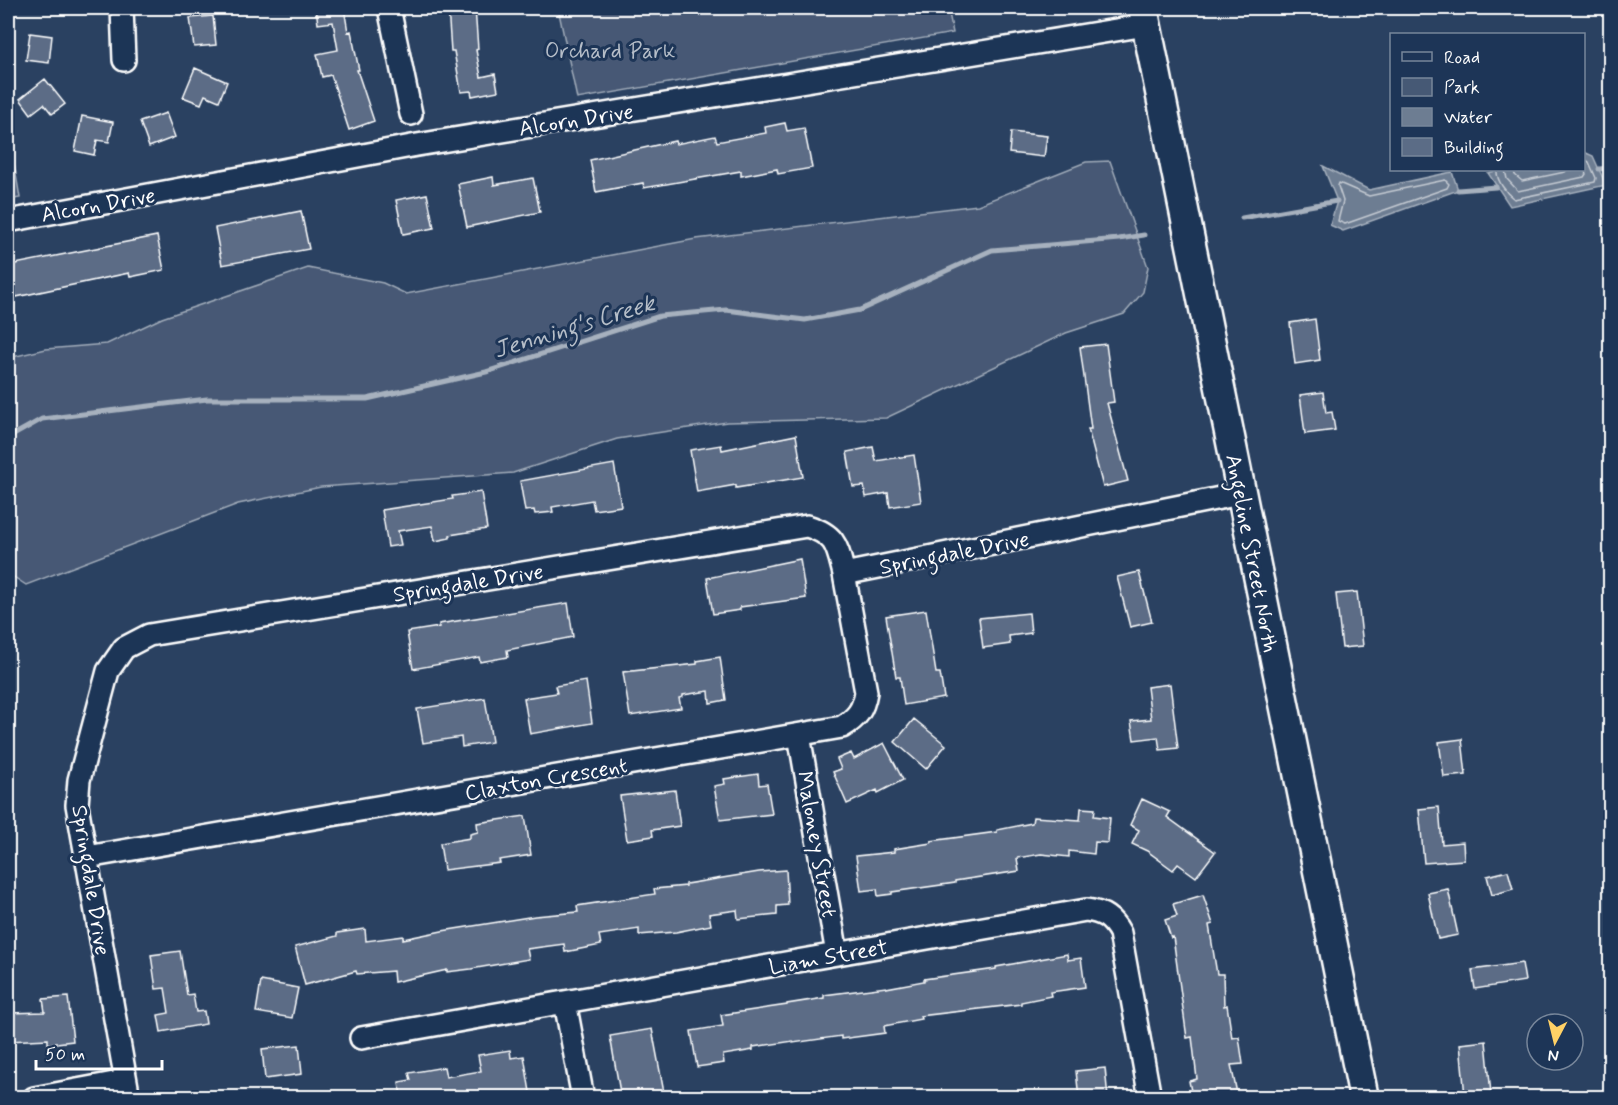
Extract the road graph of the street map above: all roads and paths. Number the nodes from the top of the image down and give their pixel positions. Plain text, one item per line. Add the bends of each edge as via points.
1 (122, 8) edge
2 (389, 8) edge
3 (1145, 16) edge
4 (124, 60) dead end
5 (411, 114) dead end
6 (8, 221) edge
7 (1240, 494) junction
8 (844, 574) junction
9 (799, 735) junction
10 (87, 857) junction
11 (837, 954) junction
12 (565, 1002) junction
13 (361, 1038) dead end
14 (127, 1089) edge
15 (34, 1098) edge
16 (583, 1098) edge
17 (1150, 1098) edge
18 (1364, 1098) edge

1 - 4 street
2 - 5 street
3 - 6 street, Alcorn Drive
3 - 7 main road, Angeline Street North
7 - 8 street, Springdale Drive
7 - 18 main road, Angeline Street North
8 - 9 street, Claxton Crescent via 867,692 864,706 856,718 842,727
8 - 10 street, Springdale Drive via 836,546 825,531 807,526 149,635 123,648 108,671 79,780 77,805
9 - 10 street, Claxton Crescent
9 - 11 street, Maloney Street
10 - 14 street, Springdale Drive
11 - 12 street, Liam Street
11 - 17 street, Liam Street via 1098,911 1108,916 1120,933
12 - 13 street, Liam Street
12 - 16 street
14 - 15 street

